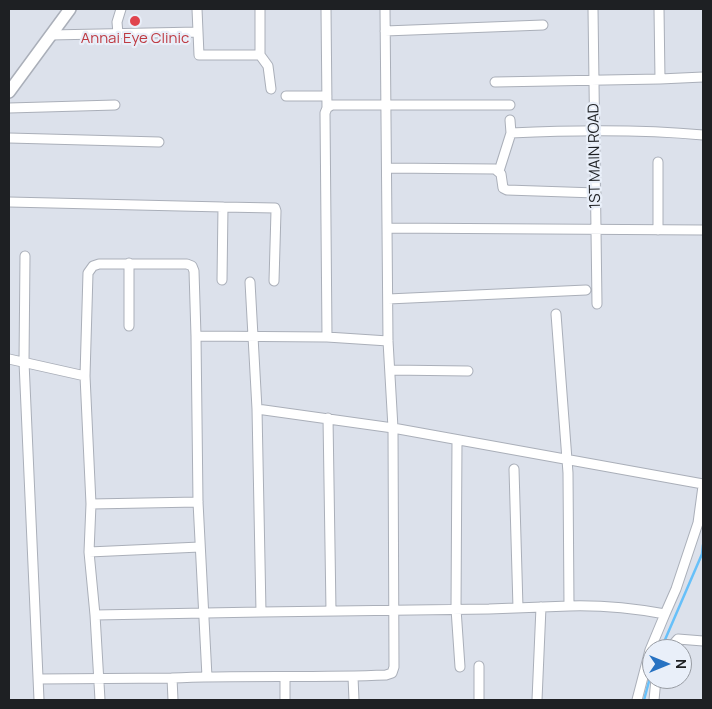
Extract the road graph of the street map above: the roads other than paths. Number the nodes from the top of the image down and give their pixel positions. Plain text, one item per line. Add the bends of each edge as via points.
1 (70, 9) edge
2 (121, 9) edge
3 (197, 9) edge
4 (260, 9) edge
5 (326, 9) edge
6 (385, 9) edge
7 (593, 9) edge
8 (659, 9) edge
9 (543, 25) dead end
10 (385, 31) junction
11 (198, 32) junction
12 (118, 34) junction
13 (50, 35) junction
14 (260, 54) junction
15 (703, 77) edge
16 (660, 80) junction
17 (593, 81) junction
18 (495, 82) dead end
19 (271, 89) dead end
20 (9, 92) edge
21 (286, 96) dead end
22 (327, 96) junction
23 (116, 105) dead end
24 (386, 105) junction
25 (510, 105) dead end
26 (9, 108) edge
27 (327, 108) junction
28 (510, 120) dead end
29 (594, 130) junction
30 (511, 132) junction
31 (703, 134) edge
32 (9, 138) edge
33 (159, 142) dead end
34 (658, 162) dead end
35 (386, 168) junction
36 (499, 171) junction
37 (596, 193) junction
38 (9, 202) edge
39 (223, 207) junction
40 (387, 228) junction
41 (596, 230) junction
42 (658, 230) junction
43 (703, 230) edge
44 (25, 256) dead end
45 (129, 264) junction
46 (222, 280) dead end
47 (274, 281) dead end
48 (250, 282) dead end
49 (586, 290) dead end
50 (388, 300) junction
51 (597, 304) dead end
52 (556, 314) dead end
53 (129, 326) dead end
54 (196, 336) junction
55 (254, 336) junction
56 (327, 337) junction
57 (388, 341) junction
58 (9, 359) edge
59 (24, 362) junction
60 (390, 370) junction
61 (468, 371) dead end
62 (85, 376) junction
63 (257, 408) junction
64 (328, 418) junction
65 (393, 428) junction
66 (457, 440) junction
67 (566, 458) junction
68 (514, 469) dead end
69 (703, 485) edge
70 (198, 502) junction
71 (90, 504) junction
72 (200, 547) junction
73 (89, 552) junction
74 (569, 606) junction
75 (541, 607) junction
76 (518, 608) junction
77 (456, 609) junction
78 (394, 610) junction
79 (331, 611) junction
80 (203, 612) junction
81 (260, 612) junction
82 (665, 614) junction
83 (96, 616) junction
84 (480, 666) dead end
85 (460, 667) dead end
86 (207, 677) junction
87 (352, 677) junction
88 (172, 678) junction
89 (285, 678) junction
90 (39, 679) junction
91 (99, 680) junction
92 (39, 700) edge
93 (100, 700) edge
94 (174, 700) edge
95 (285, 700) edge
96 (354, 700) edge
97 (479, 700) edge
98 (537, 700) edge
99 (637, 700) edge

1 - 13 main road
2 - 12 street
3 - 11 street
4 - 14 street
5 - 22 street
6 - 10 street
7 - 17 street, 1ST MAIN ROAD
8 - 16 street
9 - 10 street
10 - 24 street
11 - 12 street
11 - 14 street via 199,54
12 - 13 street
13 - 20 main road
14 - 19 street via 268,66
15 - 16 street
16 - 17 street
17 - 18 street
17 - 29 street, 1ST MAIN ROAD
21 - 22 street
22 - 27 street
23 - 26 street
24 - 25 street
24 - 27 street via 332,105
24 - 35 street
27 - 56 street
28 - 30 street
29 - 30 street
29 - 31 street
29 - 37 street, 1ST MAIN ROAD
30 - 36 street
32 - 33 street
34 - 42 street
35 - 36 street
35 - 40 street
36 - 37 street via 502,185 507,190
37 - 41 street, 1ST MAIN ROAD
38 - 39 street
39 - 46 street
39 - 47 street via 275,208
40 - 41 street
40 - 50 street
41 - 42 street
41 - 51 street, 1ST MAIN ROAD
42 - 43 street
44 - 59 street
45 - 53 street
45 - 54 street via 192,266
45 - 62 street via 99,264 88,273
48 - 55 street
49 - 50 street
50 - 57 street
52 - 67 street
54 - 55 street
54 - 70 street
55 - 56 street
55 - 63 street
56 - 57 street
57 - 60 street
58 - 59 street
59 - 62 street
59 - 90 street
60 - 61 street
60 - 65 street
62 - 71 street
63 - 64 street
63 - 81 street
64 - 65 street
64 - 79 street
65 - 66 street
65 - 78 street
66 - 67 street
66 - 77 street
67 - 69 street
67 - 74 street
68 - 76 street
69 - 82 street via 698,524
70 - 71 street
70 - 72 street
71 - 73 street
72 - 73 street
72 - 80 street
73 - 83 street
74 - 75 street
74 - 82 street via 607,605
75 - 76 street
75 - 98 street
76 - 77 street
77 - 78 street
77 - 85 street
78 - 79 street
78 - 87 street via 392,673
79 - 81 street
80 - 81 street
80 - 83 street
80 - 86 street
82 - 99 street via 650,650
83 - 91 street
84 - 97 street
86 - 88 street
86 - 89 street
87 - 89 street
87 - 96 street
88 - 91 street
88 - 94 street
89 - 95 street
90 - 91 street
90 - 92 street
91 - 93 street

